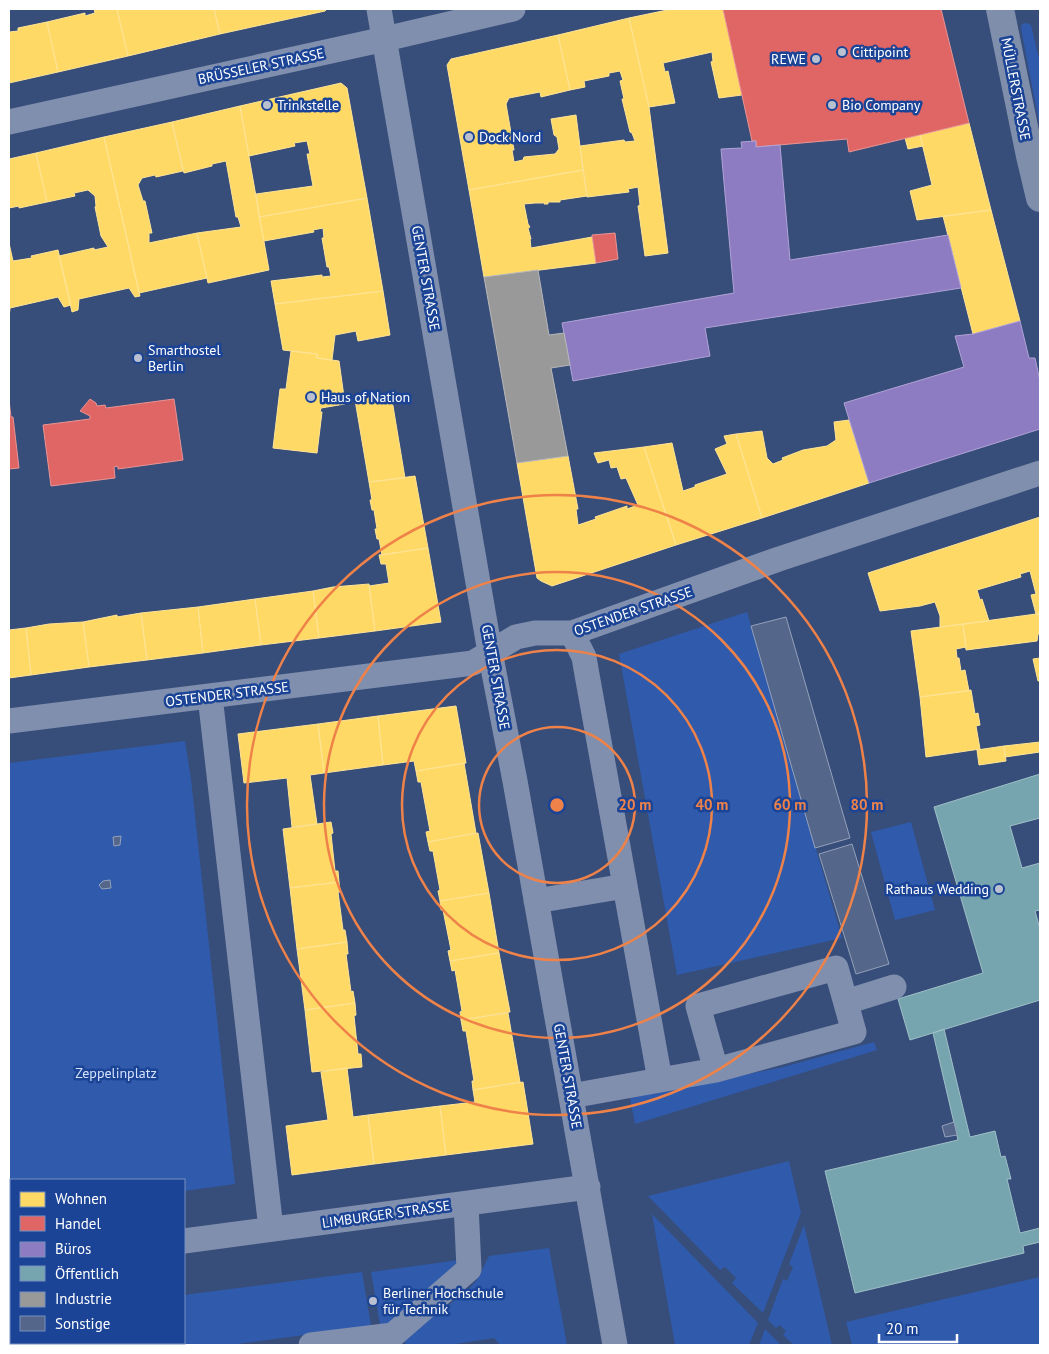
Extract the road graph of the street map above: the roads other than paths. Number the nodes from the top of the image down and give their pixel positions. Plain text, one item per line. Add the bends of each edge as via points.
1 (379, 9) edge
2 (513, 9) edge
3 (1000, 9) edge
4 (385, 39) junction
5 (9, 122) edge
6 (1040, 198) edge
7 (1040, 473) edge
8 (572, 633) junction
9 (490, 652) junction
10 (210, 696) junction
11 (9, 721) edge
12 (625, 886) junction
13 (536, 901) junction
14 (894, 987) dead end
15 (846, 1002) junction
16 (716, 1070) junction
17 (660, 1080) junction
18 (571, 1096) junction
19 (588, 1187) junction
20 (466, 1204) junction
21 (271, 1229) junction
22 (185, 1241) edge
23 (311, 1345) edge
24 (615, 1345) edge

1 - 4 street, GENTER STRASSE
2 - 4 street, BRÜSSELER STRASSE
3 - 6 main road, MÜLLERSTRASSE
4 - 5 street, BRÜSSELER STRASSE
4 - 9 street, GENTER STRASSE
7 - 8 street, OSTENDER STRASSE via 779,559
8 - 9 street, OSTENDER STRASSE via 535,633 516,637
8 - 12 street via 585,663
9 - 10 street, OSTENDER STRASSE via 473,663
9 - 13 street, GENTER STRASSE
10 - 11 street, OSTENDER STRASSE
10 - 21 street
12 - 13 street
12 - 17 street
13 - 18 street, GENTER STRASSE
14 - 15 street
15 - 16 street via 854,1032
15 - 16 street via 836,968 698,1006
16 - 17 street
17 - 18 street
18 - 19 street, GENTER STRASSE
19 - 20 street, LIMBURGER STRASSE
19 - 24 street, GENTER STRASSE
20 - 21 street, LIMBURGER STRASSE
20 - 23 street via 469,1269 393,1335
21 - 22 street, LIMBURGER STRASSE

